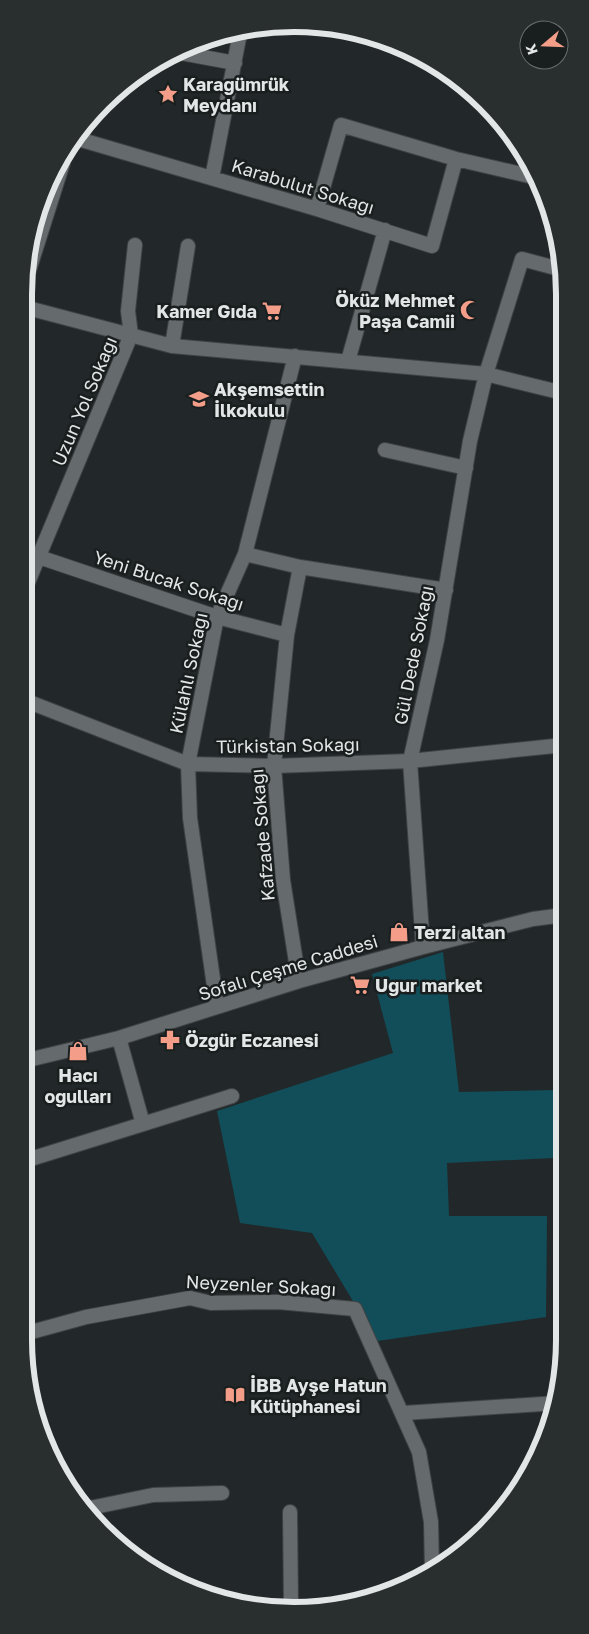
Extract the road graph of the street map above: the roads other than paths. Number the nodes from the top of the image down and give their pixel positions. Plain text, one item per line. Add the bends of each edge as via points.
1 (239, 39) edge
2 (189, 55) edge
3 (235, 63) junction
4 (83, 140) edge
5 (456, 159) junction
6 (527, 175) edge
7 (212, 178) junction
8 (55, 189) edge
9 (317, 209) junction
10 (385, 230) junction
11 (38, 240) edge
12 (135, 245) dead end
13 (188, 246) dead end
14 (555, 268) edge
15 (33, 309) edge
16 (131, 335) junction
17 (172, 346) junction
18 (295, 356) junction
19 (348, 361) junction
20 (486, 374) junction
21 (556, 391) edge
22 (385, 450) dead end
23 (466, 468) junction
24 (245, 554) junction
25 (39, 557) junction
26 (300, 567) junction
27 (33, 571) edge
28 (446, 590) junction
29 (216, 617) junction
30 (288, 635) junction
31 (33, 704) edge
32 (556, 746) edge
33 (410, 761) junction
34 (188, 764) junction
35 (274, 766) junction
36 (556, 916) edge
37 (423, 947) junction
38 (299, 981) junction
39 (217, 1007) junction
40 (119, 1038) junction
41 (33, 1059) edge
42 (232, 1096) dead end
43 (143, 1124) junction
44 (33, 1158) edge
45 (33, 1332) edge
46 (549, 1404) edge
47 (404, 1413) junction
48 (222, 1493) dead end
49 (94, 1507) edge
50 (290, 1512) dead end
51 (432, 1562) edge
52 (291, 1602) edge

1 - 3 street
2 - 3 street
3 - 7 street
4 - 7 street, Karabulut Sokağı
5 - 6 street
5 - 9 street via 341,125
5 - 10 street, Karabulut Sokağı via 432,246
7 - 9 street, Karabulut Sokağı
8 - 11 street
9 - 10 street, Karabulut Sokağı
10 - 19 street
12 - 16 street via 128,311
13 - 17 street
14 - 20 street, Gül Dede Sokağı via 522,259
15 - 16 street
16 - 17 street
16 - 25 street, Uzun Yol Sokağı
17 - 18 street
18 - 19 street
18 - 24 street, Külahlı Sokağı
19 - 20 street
20 - 21 street
20 - 23 street, Gül Dede Sokağı
22 - 23 street
23 - 28 street, Gül Dede Sokağı
24 - 26 street
24 - 29 street, Külahlı Sokağı
25 - 27 street, Uzun Yol Sokağı
25 - 29 street, Yeni Bucak Sokağı
26 - 28 street
26 - 30 street, Kafzade Sokağı
28 - 33 street, Gül Dede Sokağı
29 - 30 street, Yeni Bucak Sokağı
29 - 34 street, Külahlı Sokağı
30 - 35 street, Kafzade Sokağı
31 - 34 street, Türkistan Sokağı
32 - 33 street, Türkistan Sokağı
33 - 35 street, Türkistan Sokağı
33 - 37 street, Gül Dede Sokağı
34 - 35 street, Türkistan Sokağı
34 - 39 street, Külahlı Sokağı via 190,818
35 - 38 street, Kafzade Sokağı via 283,880
36 - 37 street, Sofalı Çeşme Caddesi via 533,918
37 - 38 street, Sofalı Çeşme Caddesi
38 - 39 street, Sofalı Çeşme Caddesi
39 - 40 street, Sofalı Çeşme Caddesi
40 - 41 street, Sofalı Çeşme Caddesi
40 - 43 street
42 - 43 street
43 - 44 street
45 - 47 street, Neyzenler Sokağı via 86,1317 190,1298 211,1303 278,1302 355,1309
46 - 47 street
47 - 51 street via 419,1452 431,1522
48 - 49 street via 153,1495
50 - 52 street

